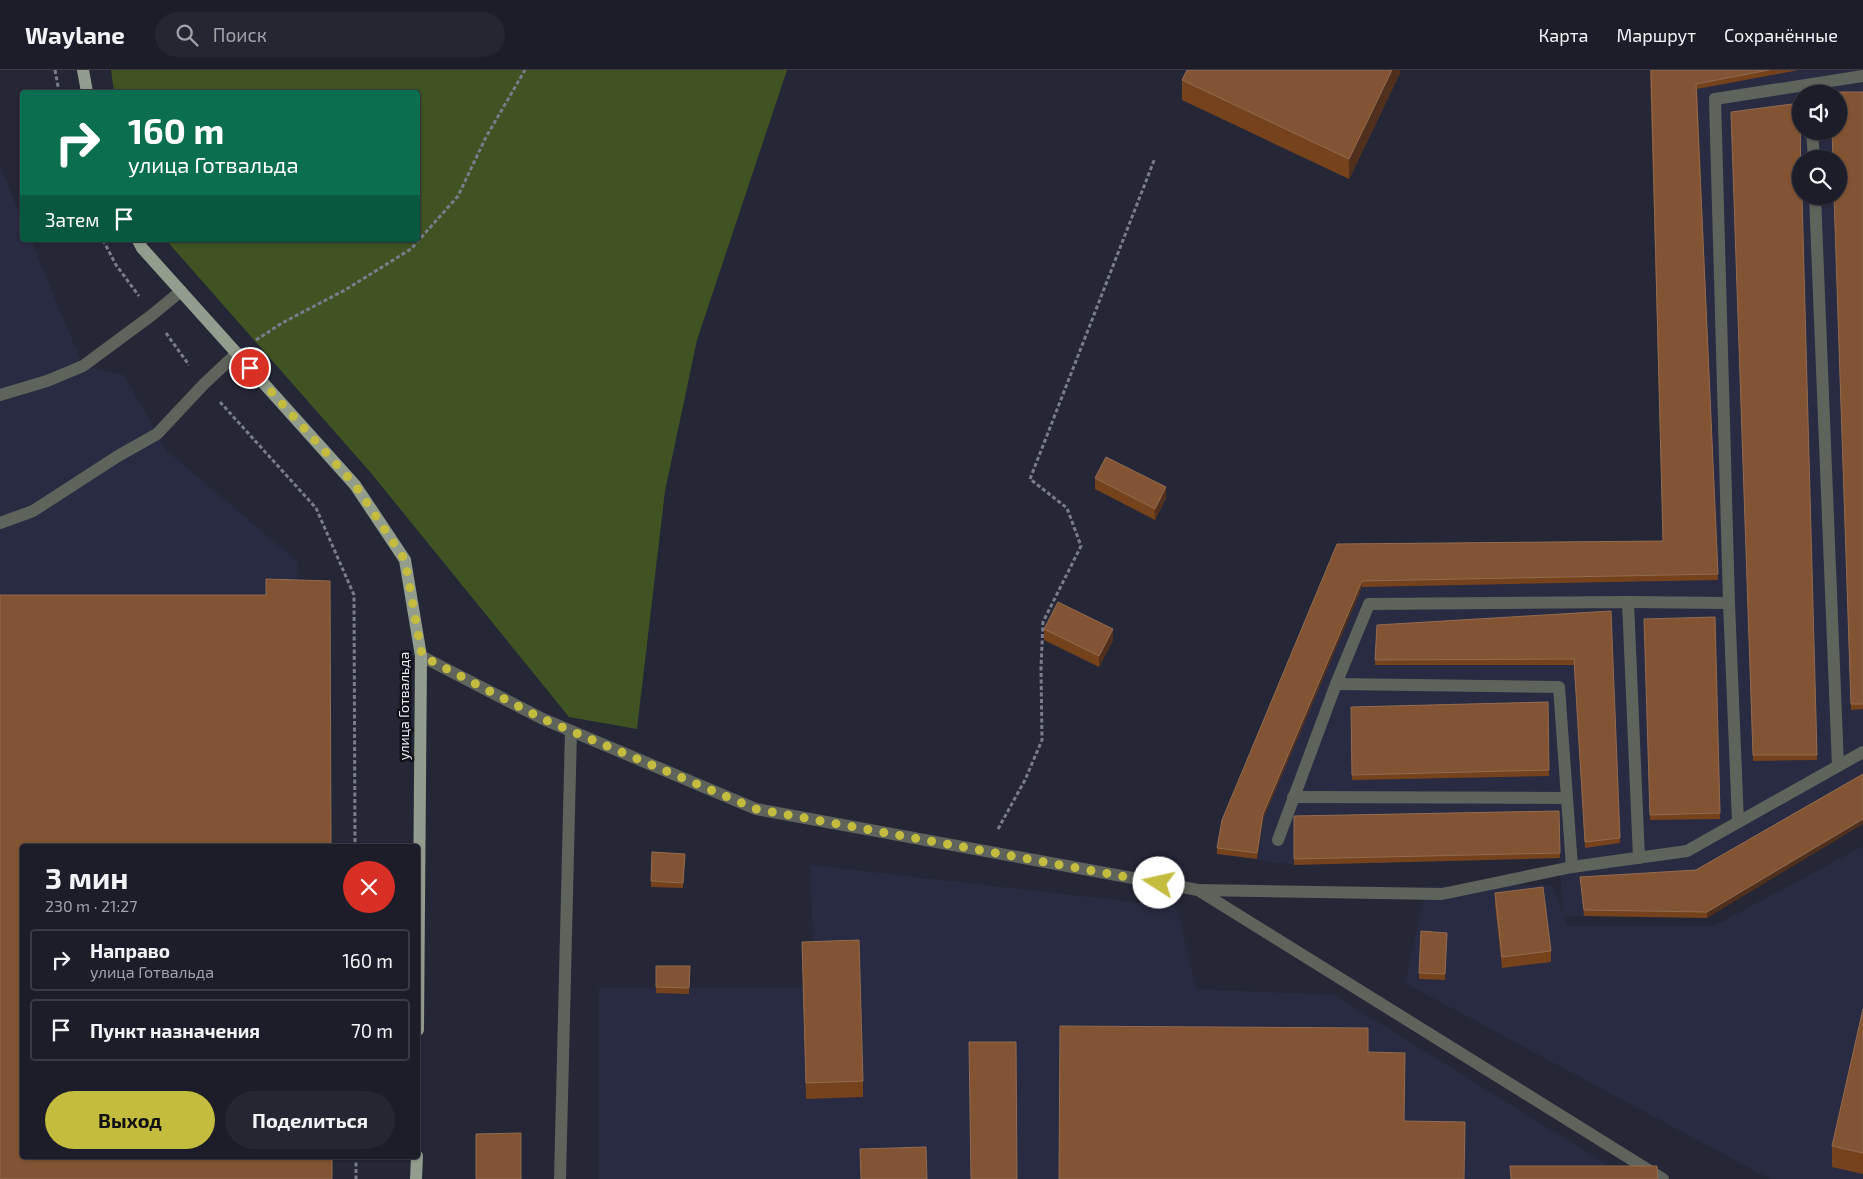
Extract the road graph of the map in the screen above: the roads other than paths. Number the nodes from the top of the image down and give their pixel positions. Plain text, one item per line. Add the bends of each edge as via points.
1 (83, 70) edge
2 (1863, 76) edge
3 (1827, 85) edge
4 (87, 90) edge
5 (1792, 91) edge
6 (1815, 205) edge
7 (139, 242) edge
8 (181, 291) junction
9 (237, 353) junction
10 (0, 394) edge
11 (0, 523) edge
12 (1628, 602) junction
13 (1728, 603) junction
14 (422, 656) junction
15 (1336, 684) junction
16 (572, 732) junction
17 (1863, 752) edge
18 (1838, 766) junction
19 (1293, 797) junction
20 (1567, 798) junction
21 (1738, 822) junction
22 (1278, 840) dead end
23 (420, 844) edge
24 (1639, 858) junction
25 (1572, 867) junction
26 (1198, 890) junction
27 (416, 1159) edge
28 (416, 1179) edge
29 (560, 1179) edge
30 (1663, 1179) edge

1 - 4 main road
2 - 3 lane
5 - 13 lane via 1714,99
6 - 18 lane
7 - 8 main road, улица Готвальда
8 - 9 main road, улица Готвальда
8 - 10 lane via 83,366 47,381
9 - 11 lane via 157,434 33,511
9 - 14 main road, улица Готвальда via 355,485 405,560
12 - 13 lane
12 - 15 lane via 1369,604
12 - 24 lane
13 - 21 lane
14 - 16 lane
14 - 23 main road, улица Готвальда
15 - 19 lane
15 - 20 lane via 1559,687
16 - 26 lane via 756,809
16 - 29 lane
17 - 18 lane
18 - 21 lane
19 - 20 lane
19 - 22 lane
20 - 25 lane
21 - 24 lane via 1687,851
24 - 25 lane
25 - 26 lane via 1442,894
26 - 30 lane
27 - 28 main road

